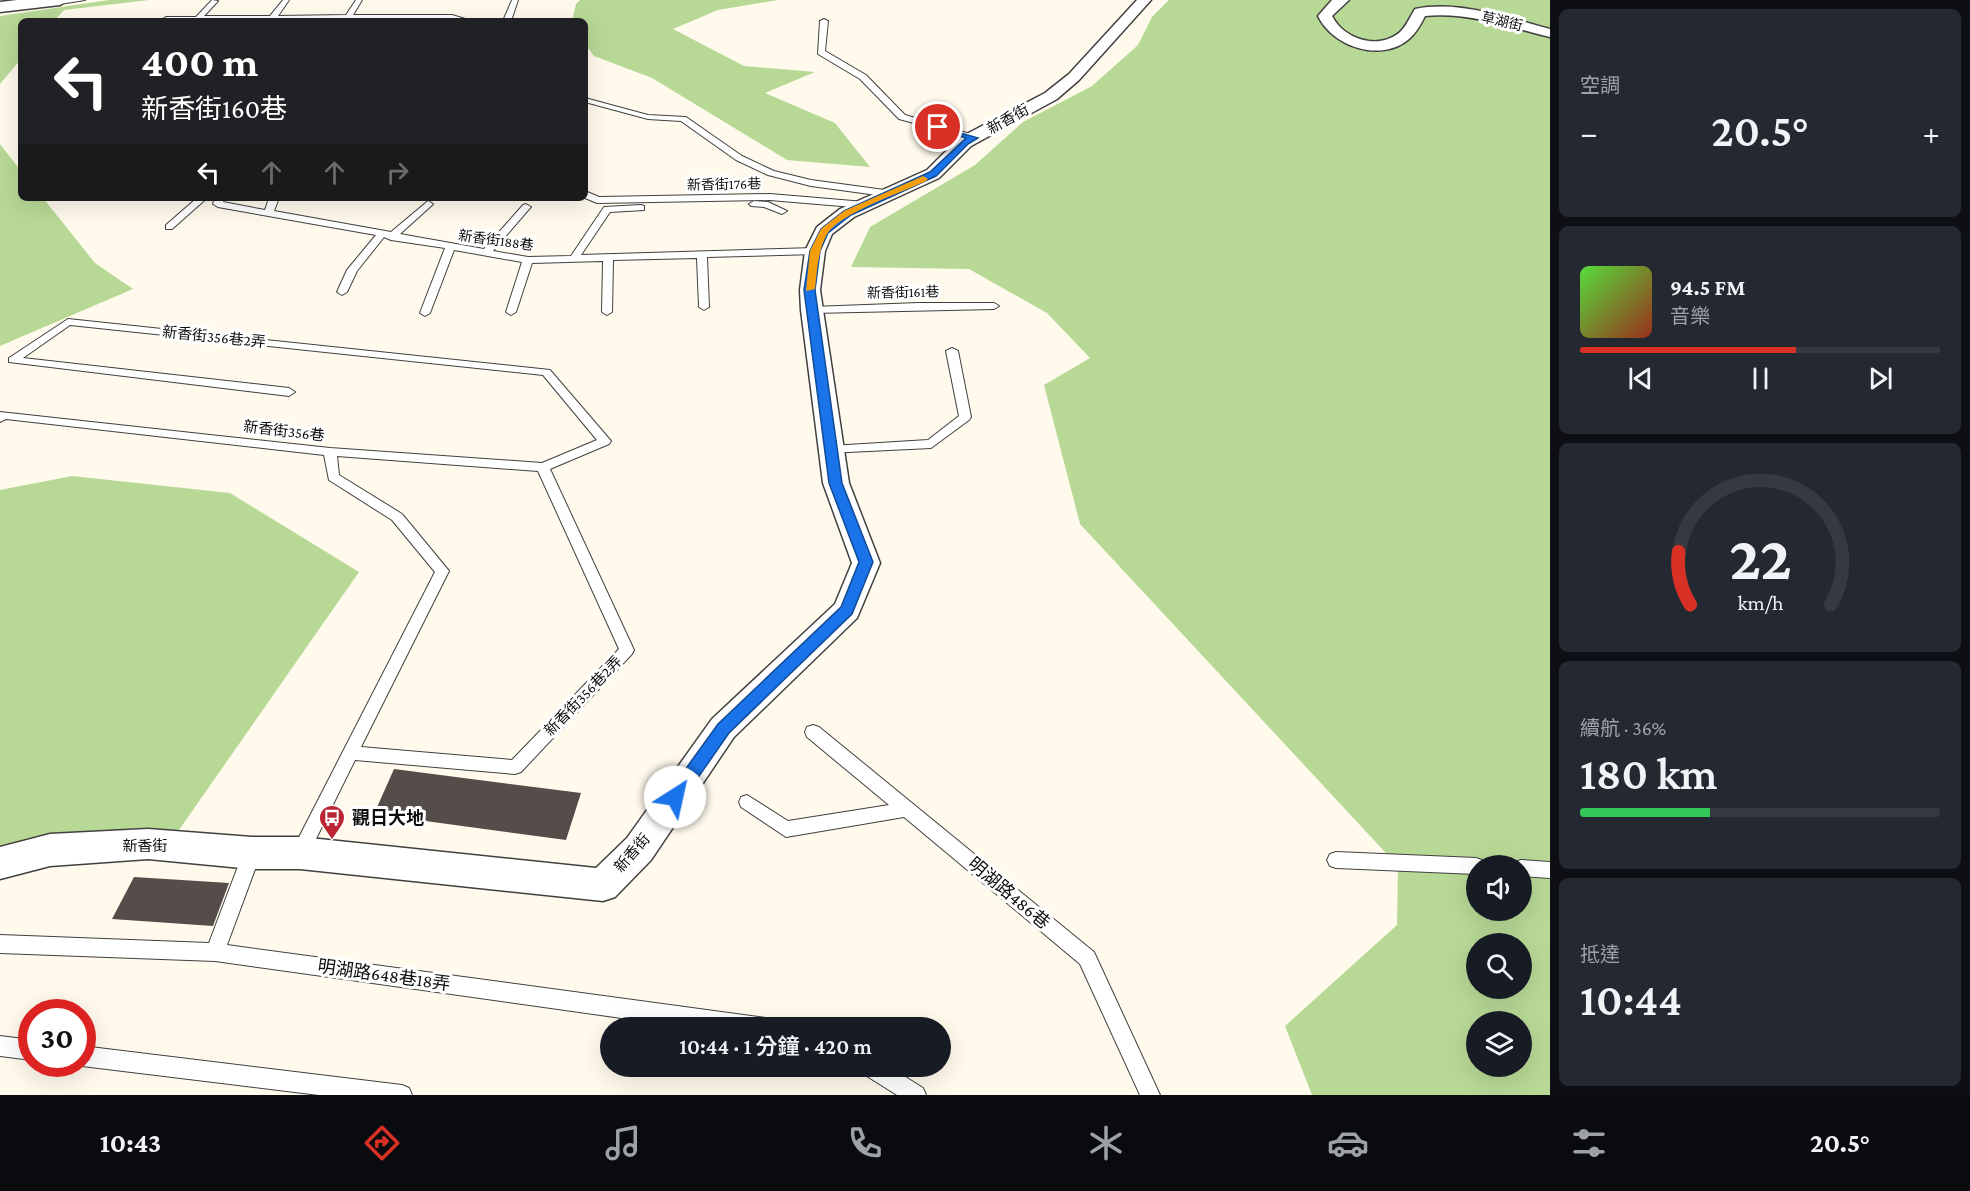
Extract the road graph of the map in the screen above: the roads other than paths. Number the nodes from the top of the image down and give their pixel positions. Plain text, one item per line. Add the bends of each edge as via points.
1 (9, 0) edge
2 (60, 0) edge
3 (82, 0) edge
4 (215, 0) edge
5 (286, 0) edge
6 (359, 0) edge
7 (515, 0) edge
8 (1144, 0) edge
9 (1342, 0) edge
10 (0, 1) edge
11 (0, 9) edge
12 (198, 18) edge
13 (272, 18) edge
14 (348, 18) edge
15 (382, 18) edge
16 (458, 18) edge
17 (508, 18) edge
18 (824, 21) dead end
19 (1550, 33) edge
20 (588, 101) edge
21 (974, 138) junction
22 (588, 196) edge
23 (879, 200) junction
24 (199, 201) edge
25 (219, 201) edge
26 (273, 201) edge
27 (428, 204) dead end
28 (526, 207) dead end
29 (782, 211) dead end
30 (269, 213) junction
31 (169, 227) dead end
32 (386, 236) junction
33 (450, 247) junction
34 (815, 251) junction
35 (486, 253) junction
36 (702, 255) junction
37 (608, 258) junction
38 (574, 259) junction
39 (528, 260) junction
40 (342, 292) dead end
41 (994, 306) dead end
42 (704, 307) dead end
43 (812, 310) junction
44 (511, 312) dead end
45 (607, 312) dead end
46 (425, 313) dead end
47 (952, 351) dead end
48 (289, 392) dead end
49 (1, 416) edge
50 (831, 450) junction
51 (330, 452) junction
52 (543, 467) junction
53 (813, 732) dead end
54 (349, 753) junction
55 (747, 802) dead end
56 (908, 809) junction
57 (252, 853) junction
58 (300, 853) junction
59 (1336, 860) dead end
60 (0, 863) edge
61 (1466, 866) edge
62 (1532, 869) edge
63 (1550, 870) edge
64 (0, 944) edge
65 (215, 952) junction
66 (686, 1017) edge
67 (0, 1046) edge
68 (18, 1048) edge
69 (96, 1058) edge
70 (887, 1077) edge
71 (402, 1095) edge
72 (916, 1095) edge
73 (1150, 1095) edge

1 - 10 street
2 - 11 street
3 - 11 lane
4 - 12 lane
5 - 13 lane
6 - 14 lane
7 - 17 lane
8 - 21 street, 新香街 via 1051,96
9 - 19 street, 草湖街 via 1326,16 1328,26 1354,43 1400,40 1420,12 1439,9
15 - 16 lane
18 - 21 lane via 821,52 863,77 902,117
20 - 23 lane via 648,117 683,119 739,158 771,173
21 - 23 street, 新香街 via 933,174
22 - 23 lane, 新香街176巷 via 597,200 770,196
23 - 34 street, 新香街 via 847,213 824,231
24 - 31 lane
25 - 30 lane, 新香街188巷 via 218,204
26 - 30 lane
27 - 32 lane
28 - 35 lane
29 - 38 lane via 765,204 607,209
30 - 32 lane, 新香街188巷
32 - 33 lane, 新香街188巷
32 - 40 lane via 352,270
33 - 35 lane, 新香街188巷
33 - 46 lane
34 - 36 lane, 新香街188巷
34 - 43 street, 新香街 via 810,290
35 - 39 lane, 新香街188巷
36 - 37 lane, 新香街188巷
36 - 42 lane
37 - 38 lane, 新香街188巷
37 - 45 lane
38 - 39 lane, 新香街188巷
39 - 44 lane
41 - 43 lane, 新香街161巷
43 - 50 street, 新香街
47 - 50 lane via 965,417 931,444
48 - 52 lane, 新香街356巷2弄 via 13,360 68,322 546,372 604,441
49 - 51 lane, 新香街356巷
50 - 58 street, 新香街 via 836,483 866,562 847,610 723,728 639,849 603,885
51 - 52 lane, 新香街356巷2弄
51 - 54 lane, 新香街356巷 via 333,477 397,517 442,571
52 - 54 lane, 新香街356巷2弄 via 627,650 515,767
53 - 56 lane, 明湖路486巷
54 - 58 lane, 新香街356巷
55 - 56 lane via 786,829
56 - 73 lane, 明湖路486巷 via 1088,958
57 - 58 street, 新香街
57 - 60 street, 新香街 via 148,844 50,849
57 - 65 lane
59 - 61 lane
62 - 63 lane
64 - 65 lane, 明湖路648巷18弄
65 - 66 lane, 明湖路648巷18弄
67 - 68 lane
69 - 71 lane
70 - 72 lane

